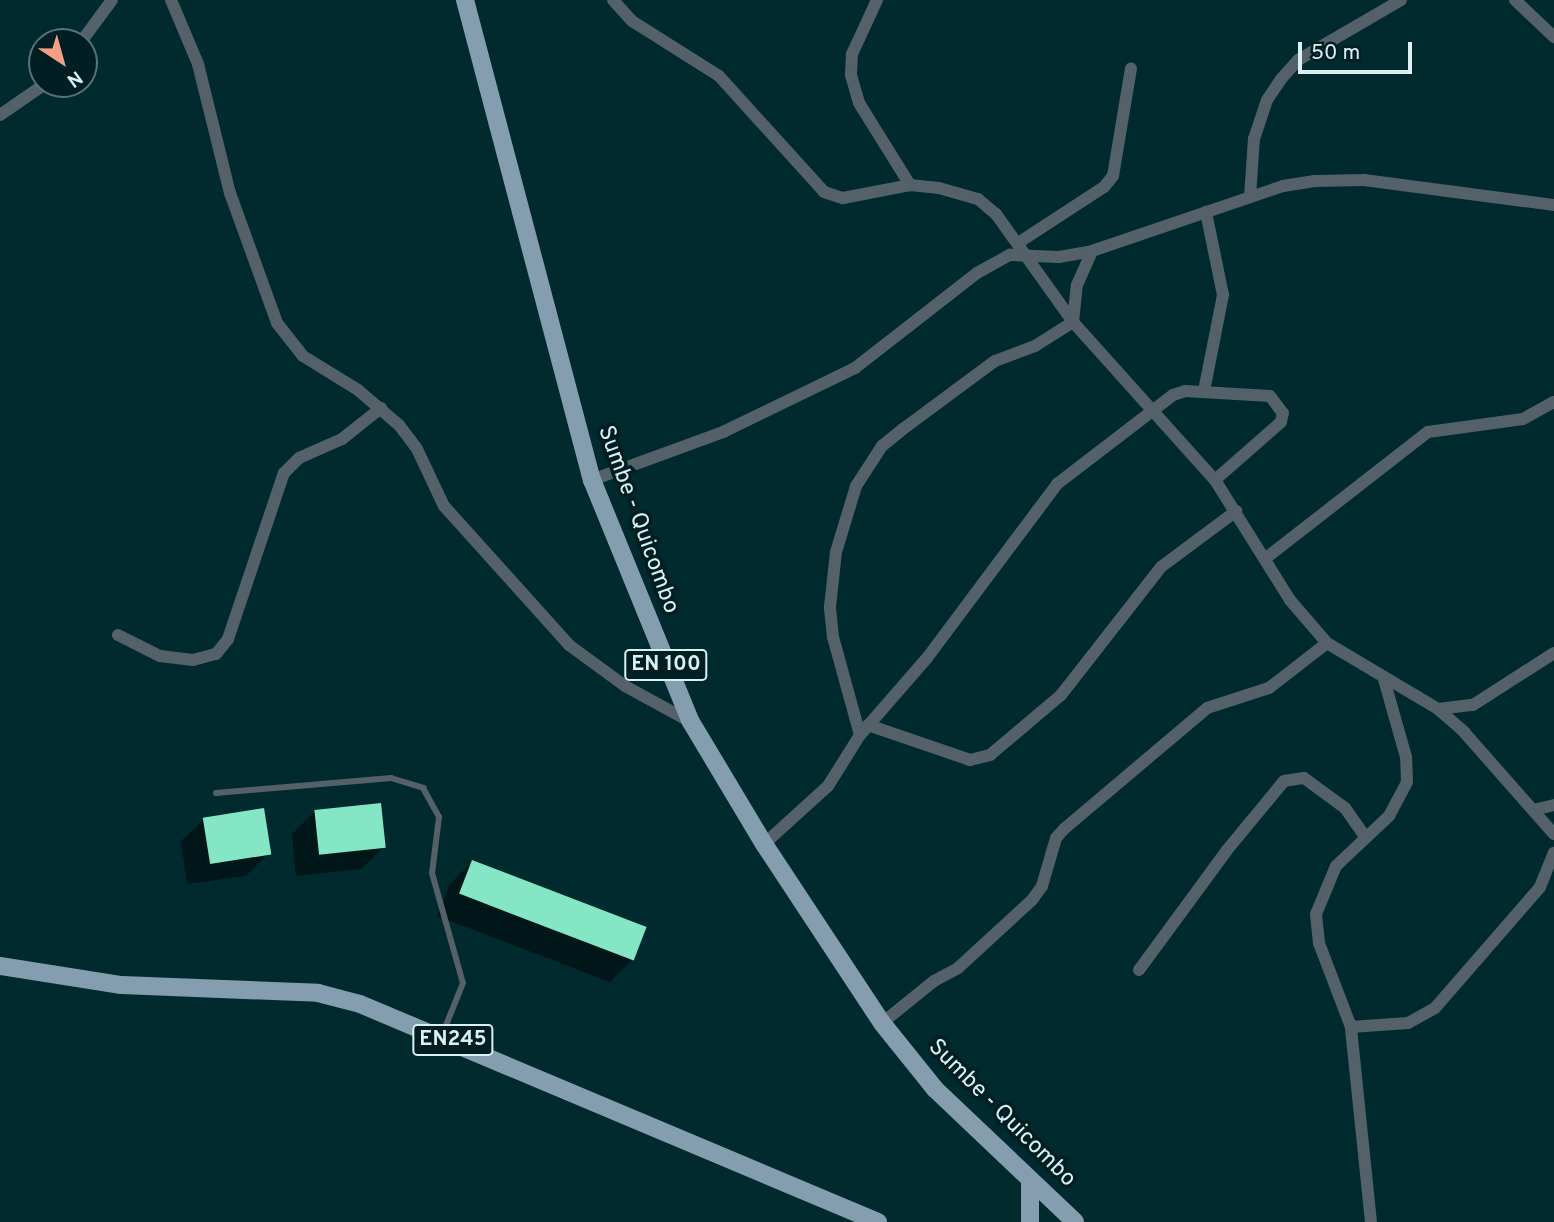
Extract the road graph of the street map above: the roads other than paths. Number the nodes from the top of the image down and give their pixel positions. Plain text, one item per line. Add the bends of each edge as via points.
1 (112, 0) edge
2 (171, 0) edge
3 (465, 0) edge
4 (613, 0) edge
5 (877, 0) edge
6 (1401, 0) edge
7 (1515, 0) edge
8 (92, 28) edge
9 (1554, 37) edge
10 (1131, 69) dead end
11 (28, 96) edge
12 (0, 115) edge
13 (910, 185) junction
14 (1250, 197) junction
15 (1554, 205) edge
16 (1206, 212) junction
17 (1021, 249) junction
18 (1092, 251) junction
19 (1073, 322) junction
20 (1205, 391) junction
21 (1554, 402) edge
22 (380, 408) junction
23 (1152, 410) junction
24 (592, 480) junction
25 (1215, 480) junction
26 (1236, 512) junction
27 (1266, 558) junction
28 (118, 635) dead end
29 (1327, 643) junction
30 (1554, 653) edge
31 (1384, 679) junction
32 (1438, 709) junction
33 (691, 722) junction
34 (864, 730) junction
35 (216, 793) dead end
36 (1554, 804) edge
37 (1533, 810) junction
38 (1554, 834) edge
39 (1364, 835) junction
40 (764, 844) junction
41 (1554, 853) edge
42 (0, 966) edge
43 (1139, 970) dead end
44 (882, 1023) junction
45 (1351, 1027) junction
46 (442, 1035) junction
47 (1030, 1180) junction
48 (878, 1222) edge
49 (1030, 1222) edge
50 (1075, 1222) edge
51 (1371, 1222) edge

1 - 8 street
2 - 22 street via 198,64 230,193 277,323 303,356
3 - 24 main road, Sumbe - Quicombo / EN 100
4 - 13 street via 632,21 719,76 824,192 861,197
5 - 13 street via 852,54 851,75 859,103
6 - 14 street via 1298,60 1281,79 1267,100 1254,139
7 - 9 street
10 - 17 street via 1113,176
11 - 12 street
13 - 17 street via 956,190 978,199 996,214
14 - 15 street via 1283,186 1364,180
14 - 16 street
16 - 18 street
16 - 20 street via 1223,295
17 - 18 street via 1059,257
17 - 19 street
17 - 24 street via 977,273 855,368 723,432
18 - 19 street via 1077,285
19 - 23 street
19 - 34 street via 1035,346 995,362 903,429 882,446 856,486 836,552 830,607 833,636
20 - 23 street via 1173,395
20 - 25 street via 1261,393 1279,403 1283,413 1273,430
21 - 27 street via 1523,419 1428,432
22 - 28 street via 342,439 299,458 284,473 229,639 216,654 193,660 160,656
22 - 33 street via 417,449 444,506 569,645 625,685
23 - 25 street
23 - 34 street via 1050,491 928,658
24 - 33 main road, Sumbe - Quicombo / EN 100
25 - 26 street
26 - 27 street
26 - 34 street via 1161,567 1061,695 990,755 970,760
27 - 29 street via 1290,600
29 - 31 street
29 - 44 street via 1269,688 1207,708 1064,829 1056,838 1042,886 1032,900 958,968
30 - 32 street via 1473,705
31 - 32 street
31 - 39 street via 1406,757 1406,782 1389,816
32 - 37 street via 1488,756
33 - 40 main road, Sumbe - Quicombo / EN 100
34 - 40 street via 821,795
35 - 46 lane via 391,778 423,788 439,817 432,873 463,983
36 - 37 street
37 - 38 street
39 - 43 street via 1345,808 1304,778 1284,781
39 - 45 street via 1336,866 1316,914 1319,943
40 - 44 main road, Sumbe - Quicombo / EN 100
41 - 45 street via 1540,887 1435,1008 1408,1023
42 - 46 main road, EN245 via 122,985 318,993
44 - 47 main road, Sumbe - Quicombo / EN 100 via 935,1089
45 - 51 street
46 - 48 main road, EN245
47 - 49 main road
47 - 50 main road, Sumbe - Quicombo / EN 100

